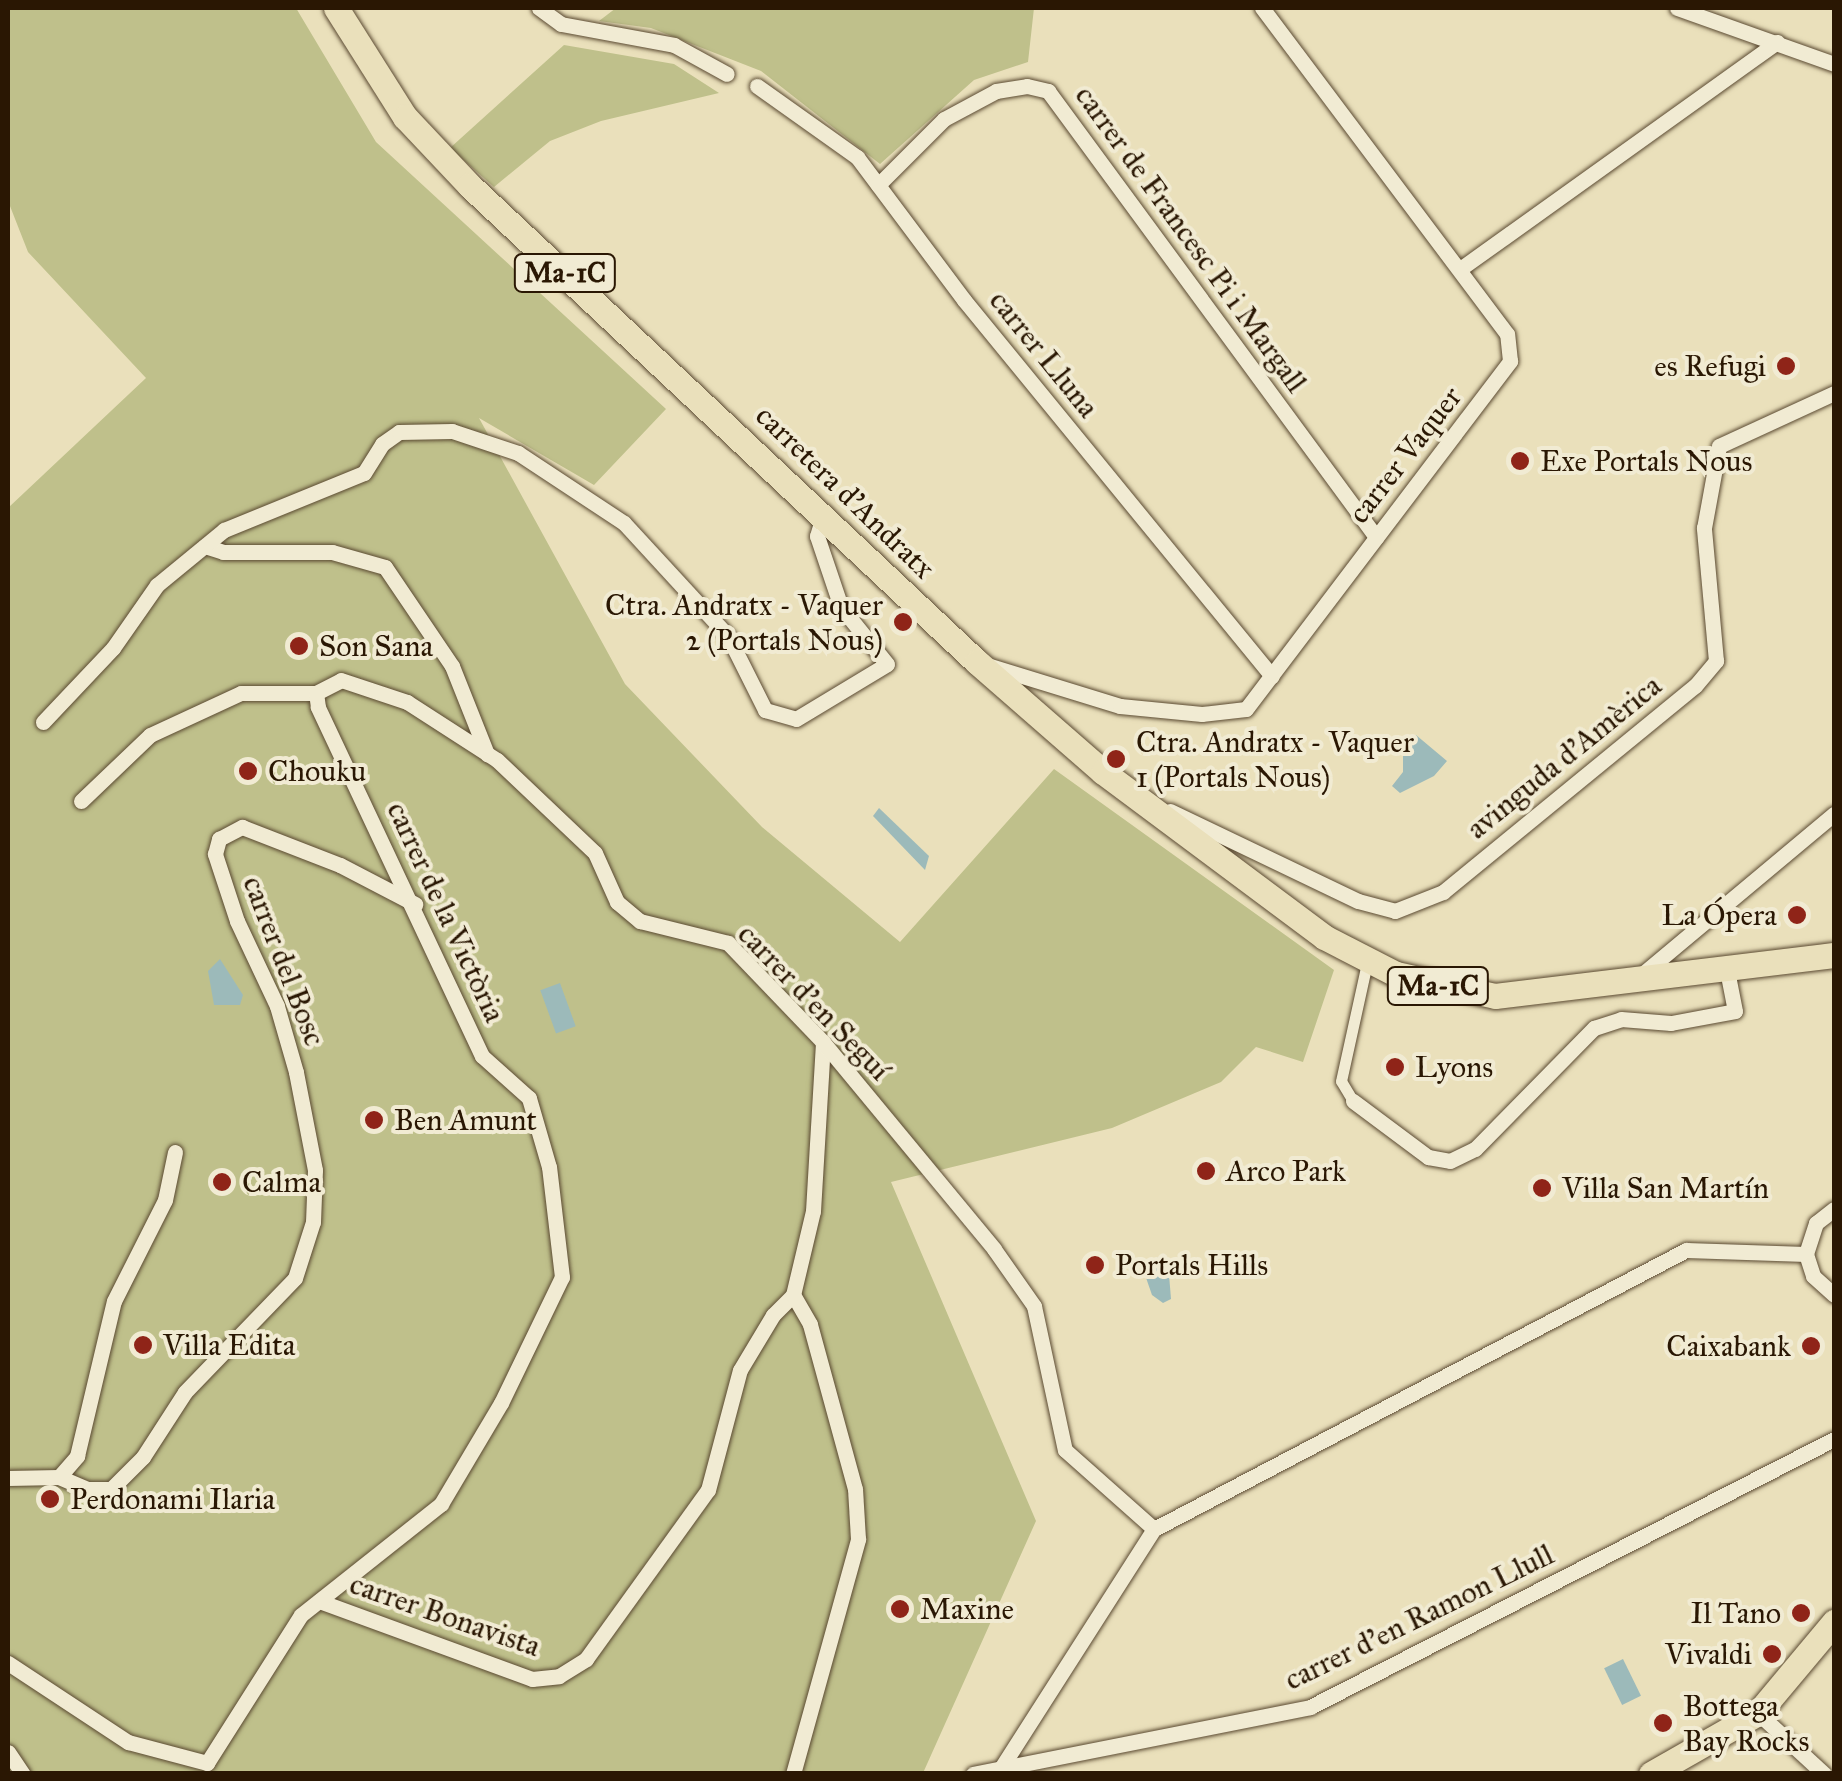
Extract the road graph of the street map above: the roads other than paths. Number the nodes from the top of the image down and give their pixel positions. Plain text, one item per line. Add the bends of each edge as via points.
1 (336, 8) edge
2 (539, 8) edge
3 (1262, 8) edge
4 (1677, 8) edge
5 (1776, 42) junction
6 (1834, 64) edge
7 (727, 74) dead end
8 (757, 86) dead end
9 (878, 185) junction
10 (1460, 269) junction
11 (1834, 393) edge
12 (822, 516) junction
13 (1376, 537) junction
14 (205, 546) junction
15 (976, 662) junction
16 (1272, 676) junction
17 (316, 694) junction
18 (43, 722) dead end
19 (488, 754) junction
20 (1128, 792) junction
21 (81, 800) dead end
22 (1834, 814) edge
23 (415, 904) junction
24 (1834, 955) edge
25 (1367, 963) junction
26 (1726, 965) junction
27 (1633, 982) junction
28 (823, 1042) junction
29 (1352, 1102) joint
30 (176, 1152) dead end
31 (1834, 1209) edge
32 (1806, 1254) junction
33 (793, 1295) junction
34 (1834, 1295) edge
35 (1834, 1439) edge
36 (59, 1477) junction
37 (8, 1478) edge
38 (1154, 1529) junction
39 (319, 1600) junction
40 (1833, 1627) edge
41 (8, 1664) edge
42 (1758, 1713) junction
43 (8, 1752) edge
44 (1001, 1768) junction
45 (23, 1774) edge
46 (792, 1774) edge
47 (973, 1774) edge
48 (1651, 1774) edge
49 (1824, 1774) edge

1 - 12 main road, carretera d'Andratx / Ma-1C via 430,147
2 - 7 street via 561,24 674,44
3 - 10 street, carrer Vaquer
4 - 5 street
5 - 6 street
5 - 10 street
8 - 9 street, carrer Lluna via 857,157
9 - 13 street, carrer de Francesc Pi i Margall via 944,119 996,91 1048,91
9 - 16 street, carrer Lluna
10 - 13 street, carrer Vaquer via 1507,334 1510,361
11 - 20 street, avinguda d'Amèrica via 1719,446 1704,528 1716,661 1695,686 1442,892 1395,910 1358,901
12 - 14 street via 816,536 841,607 887,664 796,719 765,710 728,636 624,523 518,453 452,431 400,432 382,444 364,472 329,491 243,518
12 - 15 main road, carretera d'Andratx / Ma-1C
13 - 16 street, carrer Vaquer
14 - 18 street via 157,585 113,648
14 - 19 street, carrer d'en Seguí via 222,552 332,552 385,567 452,666
15 - 16 street, carrer Vaquer via 1120,706 1202,714 1246,709
15 - 20 main road, carretera d'Andratx / Ma-1C
17 - 19 street via 341,680 407,702
17 - 21 street via 226,700 150,735
17 - 23 street, carrer de la Victòria
19 - 28 street, carrer d'en Seguí via 595,853 617,902 640,921 728,943
20 - 25 main road, carretera d'Andratx / Ma-1C via 1284,910
22 - 27 street
23 - 36 street, carrer del Bosc via 340,864 242,827 219,839 215,854 237,921 278,1006 296,1072 314,1170 314,1222 295,1278 185,1392 112,1489 88,1489
23 - 39 street, carrer de la Victòria via 482,1056 528,1098 549,1168 562,1277 501,1403 441,1504
24 - 26 main road, carretera d'Andratx / Ma-1C
25 - 27 main road, carretera d'Andratx / Ma-1C via 1495,996
25 - 29 street via 1341,1081
26 - 27 main road, carretera d'Andratx / Ma-1C
26 - 29 street via 1734,1012 1671,1023 1620,1019 1594,1028 1474,1148 1450,1161 1428,1157
28 - 33 street, carrer Bonavista via 813,1212
28 - 38 street, carrer d'en Seguí via 1034,1306 1066,1450
30 - 36 street via 165,1200 114,1301 77,1456
31 - 32 street via 1816,1223
32 - 34 street via 1816,1280
32 - 38 street via 1686,1250
33 - 39 street, carrer Bonavista via 740,1370 708,1490 586,1659 558,1676 532,1679
33 - 46 street via 810,1324 856,1489 858,1539
35 - 44 street, carrer d'en Ramon Llull via 1310,1707
36 - 37 street
38 - 44 street
39 - 41 street, carrer de la Victòria via 302,1615 207,1763 128,1742
40 - 42 main road
42 - 48 main road
42 - 49 street
43 - 45 street
44 - 47 street, carrer d'en Ramon Llull

